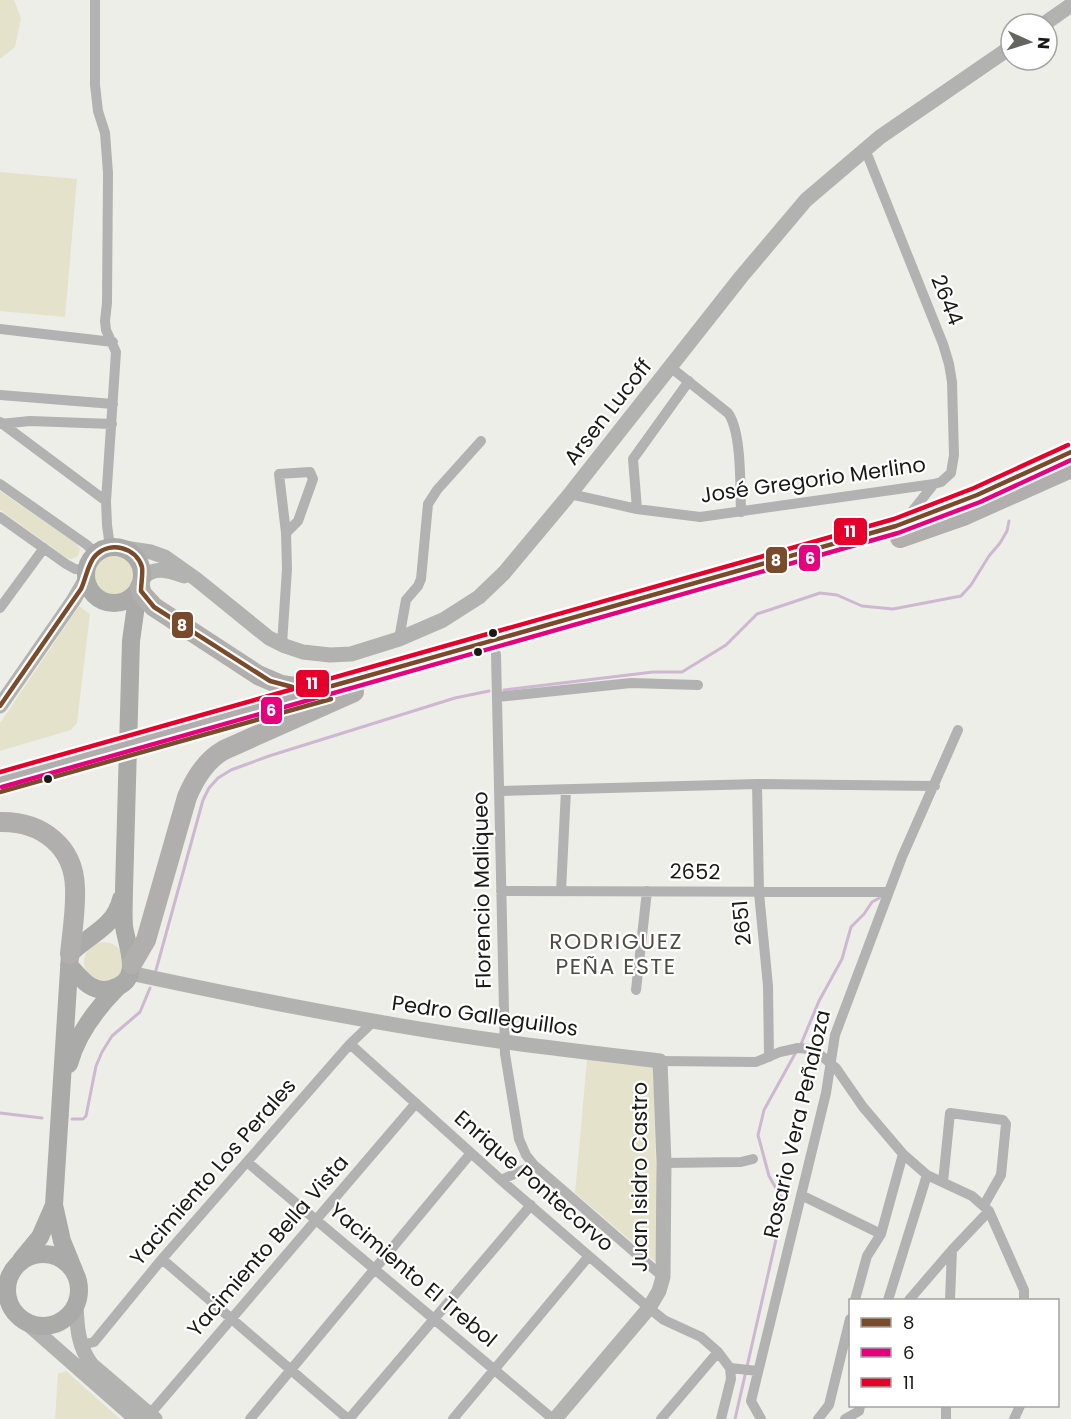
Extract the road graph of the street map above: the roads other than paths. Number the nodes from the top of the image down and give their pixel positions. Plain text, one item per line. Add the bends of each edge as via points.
1 (95, 0) edge
2 (999, 55) edge
3 (865, 149) junction
4 (0, 329) edge
5 (113, 342) junction
6 (669, 366) junction
7 (689, 381) junction
8 (0, 394) edge
9 (113, 404) junction
10 (1, 423) edge
11 (112, 424) junction
12 (481, 441) dead end
13 (1071, 452) edge
14 (1071, 468) edge
15 (951, 473) joint
16 (0, 484) edge
17 (934, 484) junction
18 (570, 495) junction
19 (106, 501) junction
20 (637, 509) junction
21 (741, 512) junction
22 (2, 521) edge
23 (902, 524) junction
24 (286, 533) junction
25 (44, 548) junction
26 (101, 559) junction
27 (196, 579) junction
28 (140, 585) junction
29 (106, 602) junction
30 (0, 608) edge
31 (399, 639) junction
32 (131, 641) junction
33 (282, 644) junction
34 (496, 654) junction
35 (698, 685) dead end
36 (332, 686) junction
37 (354, 692) junction
38 (497, 697) junction
39 (0, 706) edge
40 (958, 730) dead end
41 (0, 780) edge
42 (756, 784) junction
43 (935, 786) junction
44 (566, 790) junction
45 (499, 791) junction
46 (0, 792) edge
47 (0, 822) edge
48 (124, 889) junction
49 (501, 891) junction
50 (561, 891) junction
51 (646, 891) junction
52 (888, 892) junction
53 (759, 893) junction
54 (94, 935) junction
55 (69, 960) junction
56 (127, 967) junction
57 (636, 990) dead end
58 (374, 1021) junction
59 (505, 1042) junction
60 (350, 1044) junction
61 (769, 1057) junction
62 (660, 1061) junction
63 (830, 1063) junction
64 (60, 1101) junction
65 (416, 1103) junction
66 (471, 1153) junction
67 (903, 1154) junction
68 (753, 1159) dead end
69 (247, 1162) junction
70 (664, 1163) junction
71 (534, 1165) junction
72 (927, 1175) junction
73 (501, 1180) junction
74 (943, 1182) junction
75 (801, 1195) junction
76 (54, 1205) junction
77 (531, 1205) junction
78 (987, 1208) junction
79 (316, 1220) junction
80 (881, 1234) junction
81 (952, 1250) junction
82 (589, 1256) junction
83 (162, 1259) junction
84 (19, 1262) junction
85 (374, 1269) junction
86 (75, 1273) junction
87 (661, 1284) junction
88 (4, 1286) edge
89 (1024, 1295) edge
90 (855, 1299) edge
91 (888, 1299) edge
92 (910, 1299) edge
93 (950, 1299) edge
94 (76, 1305) junction
95 (649, 1308) junction
96 (0, 1319) edge
97 (231, 1319) junction
98 (434, 1319) junction
99 (24, 1321) junction
100 (849, 1323) edge
101 (81, 1345) junction
102 (718, 1352) junction
103 (730, 1368) junction
104 (290, 1370) junction
105 (494, 1370) junction
106 (758, 1371) junction
107 (859, 1408) edge
108 (147, 1417) edge
109 (822, 1418) edge
110 (250, 1419) edge
111 (348, 1419) edge
112 (453, 1419) edge
113 (554, 1419) edge
114 (661, 1419) edge
115 (721, 1419) edge
116 (761, 1419) edge
117 (845, 1419) edge

1 - 5 street via 95,85 108,174 105,321
2 - 3 street, Arsen Lucoff
3 - 6 street, Arsen Lucoff via 806,200
3 - 15 street, 2644 via 944,344 951,382
4 - 5 street
5 - 9 street
6 - 7 street
6 - 18 street, Arsen Lucoff
7 - 20 street via 633,459
7 - 21 street via 734,421
8 - 9 street
9 - 11 street
10 - 11 street
10 - 19 street
11 - 19 street
12 - 31 street via 428,504 421,579 406,600
13 - 23 highway
14 - 34 highway via 963,516 886,543
15 - 17 street, José Gregorio Merlino
16 - 26 street
17 - 21 street, José Gregorio Merlino
17 - 23 street
18 - 20 street, José Gregorio Merlino
18 - 31 street, Arsen Lucoff via 479,597 443,621
19 - 26 street via 107,525
20 - 21 street, José Gregorio Merlino via 700,517
22 - 25 street
23 - 36 highway
24 - 24 street via 298,521 313,479 310,472 279,474
24 - 33 street
25 - 26 street via 70,566
25 - 30 street
26 - 27 street, Arsen Lucoff via 145,550 165,557
26 - 28 main road via 138,560
26 - 29 main road via 92,592
26 - 39 street
27 - 28 street, Arsen Lucoff via 162,570 151,572
27 - 33 street, Arsen Lucoff via 254,627
28 - 29 main road via 124,602
28 - 32 main road
28 - 36 highway via 142,594 154,607 270,681 306,689
29 - 32 main road via 120,617
31 - 33 street, Arsen Lucoff via 351,654 330,655 303,652
32 - 48 main road
34 - 37 highway
34 - 38 street, Florencio Maliqueo
35 - 38 street via 631,683
36 - 41 highway
37 - 46 highway
37 - 56 highway via 224,750 206,765 187,797 140,953
38 - 45 street, Florencio Maliqueo
40 - 43 street, Rosario Vera Peñaloza
42 - 43 street
42 - 44 street
42 - 53 street, 2651
43 - 52 street, Rosario Vera Peñaloza
44 - 45 street
44 - 50 street
45 - 49 street, Florencio Maliqueo
47 - 55 highway via 37,828 65,852 75,887
48 - 54 main road via 112,919
48 - 56 main road
49 - 50 street, 2652
49 - 59 street, Florencio Maliqueo
50 - 51 street, 2652
51 - 53 street, 2652
51 - 57 street
52 - 53 street, 2652
52 - 63 street, Rosario Vera Peñaloza via 835,1035
53 - 61 street, 2651 via 768,987
54 - 55 main road
54 - 56 main road via 104,933 121,939
55 - 56 main road via 91,987 100,990 109,990
55 - 64 main road
56 - 58 street, Pedro Galleguillos via 273,1003
56 - 64 main road via 76,1043
58 - 59 street, Pedro Galleguillos
58 - 60 street, Yacimiento Los Perales
59 - 62 street, Pedro Galleguillos
59 - 71 street, Florencio Maliqueo via 508,1084 519,1139
60 - 65 street, Enrique Pontecorvo
60 - 69 street, Yacimiento Los Perales
61 - 62 street, Pedro Galleguillos via 756,1062
61 - 63 street, Pedro Galleguillos via 791,1048 810,1048
62 - 70 street, Juan Isidro Castro
63 - 67 street
63 - 75 street, Rosario Vera Peñaloza
64 - 76 main road
65 - 66 street, Enrique Pontecorvo
65 - 79 street, Yacimiento Bella Vista
66 - 73 street, Enrique Pontecorvo
66 - 85 street
67 - 72 street
67 - 80 street
68 - 70 street
69 - 79 street, Yacimiento El Trebol
69 - 83 street, Yacimiento Los Perales
70 - 87 street, Juan Isidro Castro
71 - 73 street
71 - 87 street, Florencio Maliqueo
72 - 74 street
72 - 91 street
73 - 77 street, Enrique Pontecorvo
74 - 78 street
74 - 78 street via 950,1113 1003,1119 1006,1124 1001,1176
75 - 80 street
75 - 106 street, Rosario Vera Peñaloza
76 - 84 main road via 40,1237
76 - 86 main road
77 - 82 street, Enrique Pontecorvo
77 - 98 street
78 - 81 street
78 - 89 street
79 - 85 street, Yacimiento El Trebol
79 - 97 street, Yacimiento Bella Vista
80 - 90 street via 867,1256
81 - 92 street
81 - 93 street
82 - 95 street, Enrique Pontecorvo
82 - 105 street
83 - 97 street
83 - 101 street, Yacimiento Los Perales via 94,1342
84 - 86 main road via 36,1254 50,1254 62,1259
84 - 88 main road
85 - 98 street, Yacimiento El Trebol
85 - 104 street
86 - 94 main road via 79,1292
87 - 95 street
88 - 99 main road via 12,1310
94 - 99 main road via 69,1316 46,1327
94 - 101 street
95 - 102 street, Enrique Pontecorvo via 664,1320 701,1337
95 - 113 street
96 - 99 main road
97 - 104 street
97 - 108 street, Yacimiento Bella Vista
98 - 105 street, Yacimiento El Trebol
98 - 111 street
99 - 108 street
100 - 109 street via 829,1405
101 - 108 street via 92,1365
102 - 103 street, Enrique Pontecorvo
102 - 114 street
103 - 106 street
103 - 115 street
104 - 110 street
104 - 111 street
105 - 112 street
105 - 113 street, Yacimiento El Trebol
106 - 116 street, Rosario Vera Peñaloza via 751,1401
107 - 117 street

